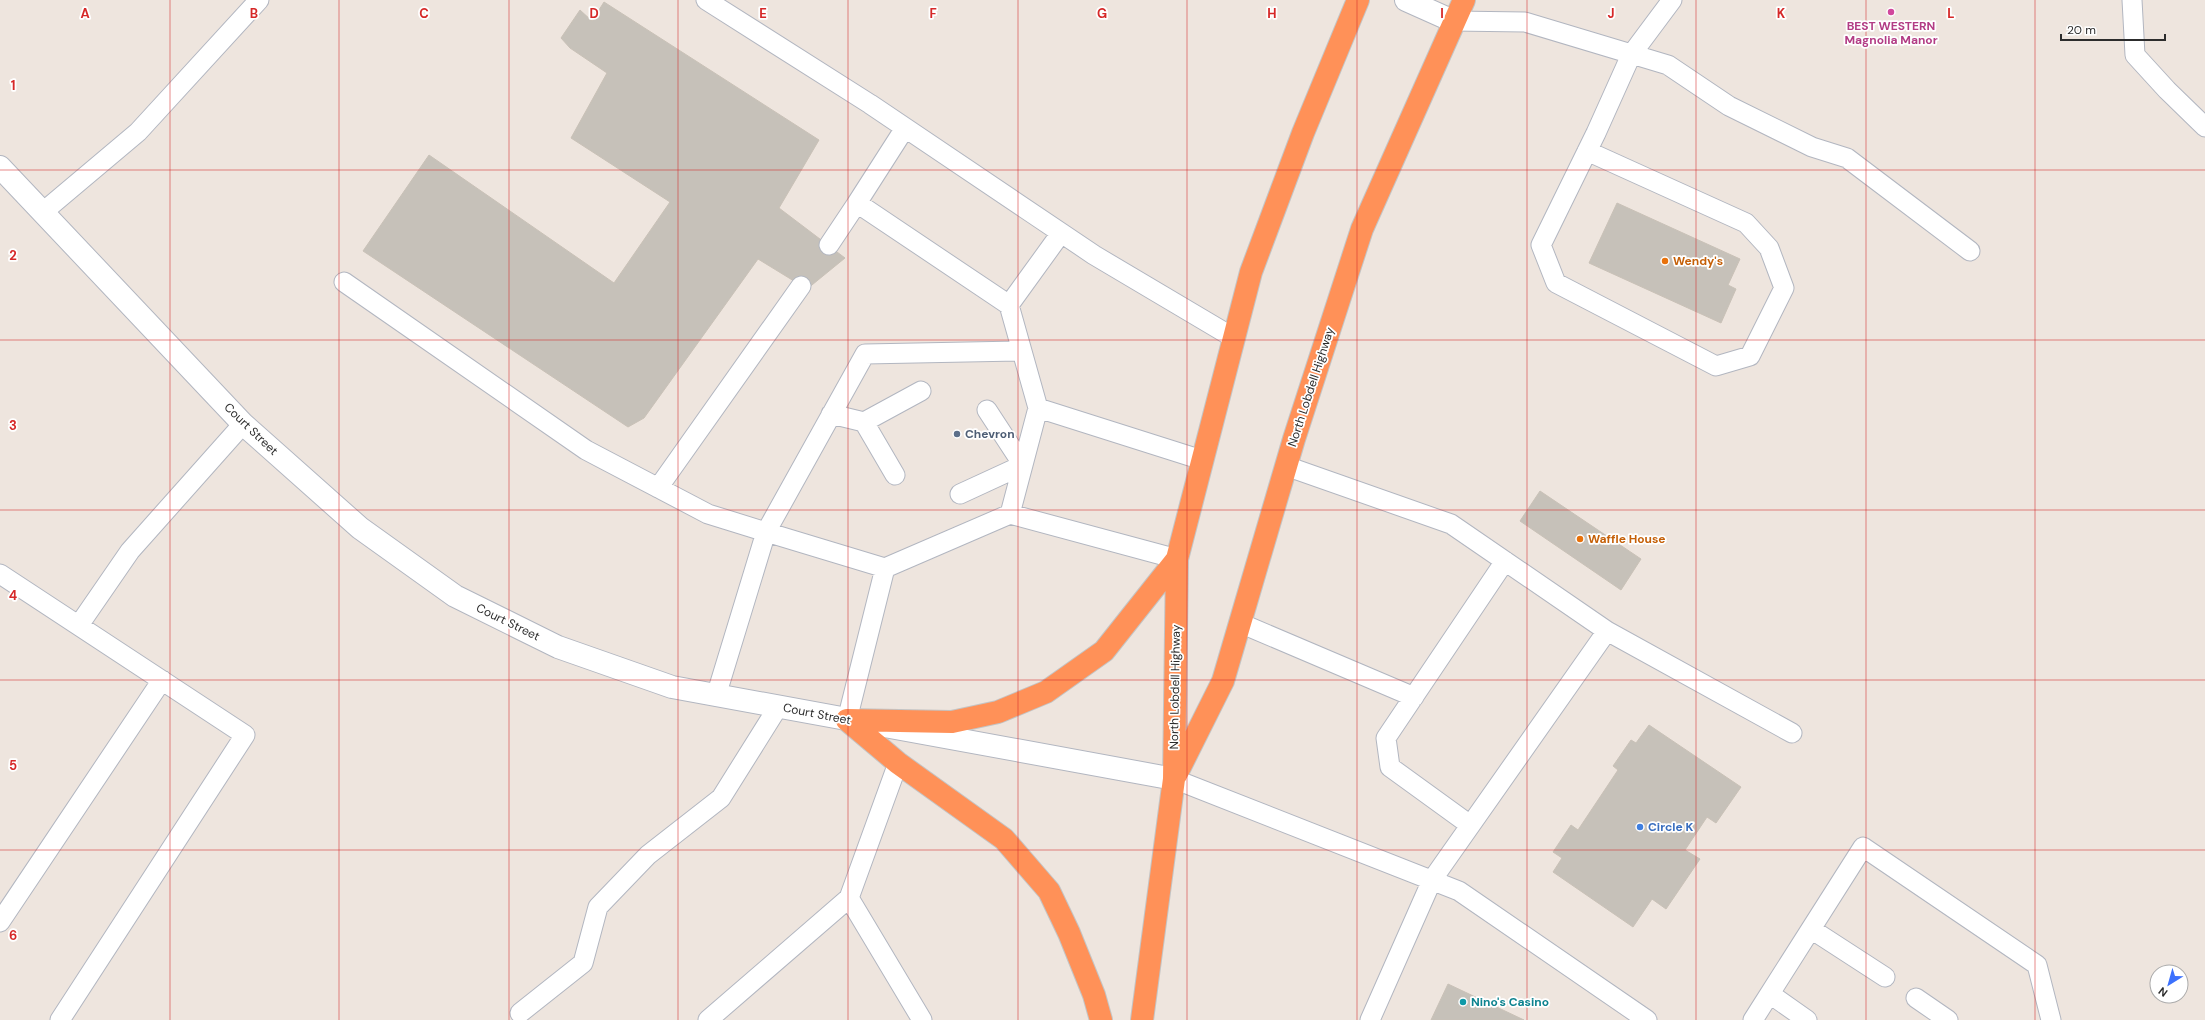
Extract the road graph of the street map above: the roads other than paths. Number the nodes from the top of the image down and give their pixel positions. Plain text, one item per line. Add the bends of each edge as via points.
1 (259, 0) edge
2 (706, 0) edge
3 (1358, 0) edge
4 (1406, 0) edge
5 (1464, 0) edge
6 (1672, 0) edge
7 (2132, 0) edge
8 (1453, 20) junction
9 (1631, 55) junction
10 (2205, 126) edge
11 (905, 128) junction
12 (1587, 151) junction
13 (0, 167) edge
14 (857, 203) junction
15 (43, 212) junction
16 (1061, 233) junction
17 (829, 245) dead end
18 (1970, 251) dead end
19 (344, 282) dead end
20 (801, 286) dead end
21 (1010, 305) junction
22 (1234, 338) junction
23 (1022, 351) junction
24 (921, 391) dead end
25 (1038, 408) junction
26 (987, 410) dead end
27 (831, 414) junction
28 (864, 422) junction
29 (244, 424) junction
30 (1202, 460) junction
31 (1023, 465) junction
32 (1286, 466) junction
33 (895, 475) dead end
34 (658, 488) junction
35 (960, 494) dead end
36 (1010, 514) junction
37 (766, 532) junction
38 (1177, 559) junction
39 (1505, 561) junction
40 (885, 568) junction
41 (0, 574) edge
42 (1240, 623) junction
43 (79, 625) junction
44 (1607, 631) junction
45 (162, 680) junction
46 (716, 696) junction
47 (1414, 697) junction
48 (778, 707) junction
49 (847, 720) junction
50 (1792, 733) dead end
51 (898, 763) junction
52 (1174, 780) junction
53 (1470, 825) junction
54 (1432, 880) junction
55 (850, 898) junction
56 (0, 922) edge
57 (1811, 929) junction
58 (1885, 977) dead end
59 (1770, 994) junction
60 (1916, 998) dead end
61 (520, 1013) dead end
62 (1623, 1013) edge
63 (60, 1020) edge
64 (708, 1020) edge
65 (922, 1020) edge
66 (1101, 1020) edge
67 (1142, 1020) edge
68 (1370, 1020) edge
69 (1647, 1020) edge
70 (1753, 1020) edge
71 (1807, 1020) edge
72 (1948, 1020) edge
73 (2051, 1020) edge

1 - 15 lane via 138,132
2 - 11 lane
3 - 22 highway, North Lobdell Highway via 1303,133 1251,272
4 - 8 main road
5 - 8 highway, North Lobdell Highway
6 - 9 lane
7 - 10 lane via 2135,55
8 - 9 lane via 1525,22
8 - 32 highway, North Lobdell Highway via 1362,229
9 - 12 lane
9 - 18 lane via 1668,65 1729,106 1812,148 1847,158
11 - 14 lane
11 - 16 lane
12 - 12 lane via 1541,245 1556,283 1716,366 1750,356 1784,288 1769,248 1746,223
13 - 15 main road, Court Street
14 - 17 lane
14 - 21 lane
15 - 29 main road, Court Street
16 - 21 lane
16 - 22 lane
19 - 34 lane via 586,450
20 - 34 lane
21 - 23 lane
22 - 30 highway, North Lobdell Highway
23 - 25 lane
23 - 27 lane via 865,354
24 - 28 lane
25 - 30 lane
25 - 31 lane
26 - 31 lane
27 - 28 lane
27 - 37 lane
28 - 33 lane
29 - 43 lane via 130,551
29 - 46 main road, Court Street via 360,528 455,596 558,647 672,687
30 - 38 highway, North Lobdell Highway
31 - 35 lane
31 - 36 lane
32 - 39 lane via 1451,524
32 - 42 highway, North Lobdell Highway
34 - 37 lane via 708,514
36 - 38 lane
36 - 40 lane
37 - 40 lane
37 - 46 lane
38 - 49 highway via 1104,651 1046,692 998,712 952,722
38 - 52 highway, North Lobdell Highway
39 - 44 lane
39 - 47 lane
40 - 49 lane
41 - 43 lane
42 - 47 lane
42 - 52 highway, North Lobdell Highway via 1223,681
43 - 45 lane
44 - 50 lane
44 - 53 lane
45 - 56 lane
45 - 63 lane via 245,735
46 - 48 main road, Court Street
47 - 53 lane via 1386,738 1390,767
48 - 49 main road, Court Street
48 - 61 lane via 721,798 648,855 598,908 583,963
49 - 51 highway
49 - 52 main road, Court Street
51 - 55 lane
51 - 66 highway via 1004,839 1049,891 1069,932
52 - 54 lane
52 - 67 highway, North Lobdell Highway
53 - 54 lane
54 - 62 lane via 1459,891
54 - 68 lane
55 - 64 lane
55 - 65 lane
57 - 58 lane
57 - 59 lane
57 - 73 lane via 1863,847 2037,966
59 - 70 lane
59 - 71 lane
60 - 72 lane
62 - 69 lane

